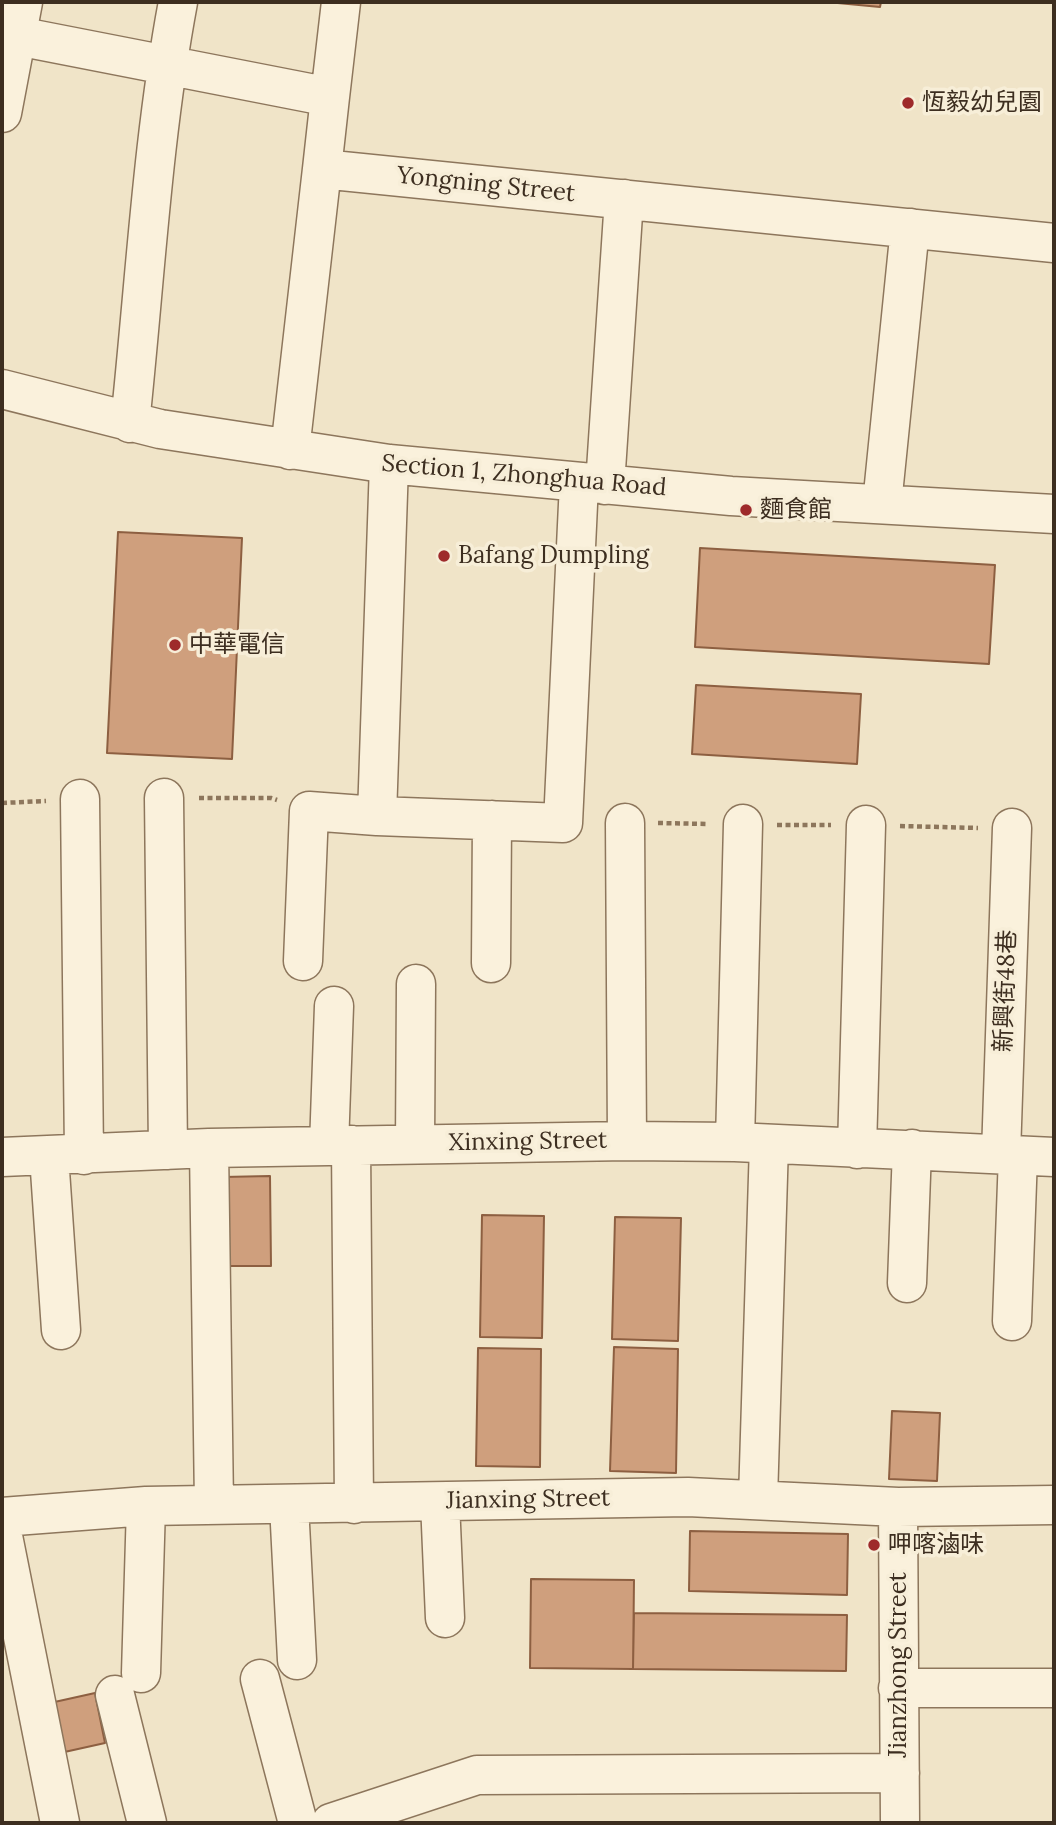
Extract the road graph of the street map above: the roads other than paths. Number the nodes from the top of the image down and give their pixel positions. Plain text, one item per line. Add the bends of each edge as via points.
1 (178, 2) edge
2 (341, 2) edge
3 (14, 24) edge
4 (166, 65) junction
5 (330, 97) junction
6 (2, 113) edge
7 (322, 169) junction
8 (624, 199) junction
9 (910, 228) junction
10 (1054, 243) edge
11 (2, 388) edge
12 (130, 423) junction
13 (290, 450) junction
14 (389, 464) junction
15 (592, 484) junction
16 (882, 504) junction
17 (1054, 514) edge
18 (164, 798) dead end
19 (80, 799) dead end
20 (377, 816) junction
21 (492, 820) junction
22 (625, 822) road end
23 (743, 824) road end
24 (866, 825) road end
25 (1012, 828) road end
26 (303, 961) dead end
27 (491, 963) dead end
28 (416, 984) dead end
29 (334, 1006) dead end
30 (626, 1141) junction
31 (752, 1143) junction
32 (415, 1144) junction
33 (340, 1145) junction
34 (209, 1148) junction
35 (857, 1149) junction
36 (912, 1149) junction
37 (168, 1150) junction
38 (66, 1155) junction
39 (1024, 1155) edge
40 (2, 1157) edge
41 (906, 1283) dead end
42 (1012, 1321) dead end
43 (61, 1330) dead end
44 (758, 1499) junction
45 (440, 1502) junction
46 (354, 1503) junction
47 (289, 1505) junction
48 (1054, 1505) edge
49 (146, 1506) junction
50 (214, 1506) junction
51 (898, 1507) junction
52 (2, 1517) edge
53 (2, 1531) edge
54 (445, 1618) dead end
55 (297, 1660) dead end
56 (260, 1679) dead end
57 (898, 1688) junction
58 (1054, 1688) edge
59 (900, 1773) junction
60 (60, 1823) edge
61 (147, 1823) edge
62 (298, 1823) edge
63 (331, 1823) edge
64 (900, 1823) edge

1 - 4 street
2 - 5 street
3 - 4 street
3 - 6 street
4 - 5 street
4 - 12 street
5 - 7 street
7 - 8 street, Yongning Street
7 - 13 street
8 - 9 street, Yongning Street
8 - 15 street
9 - 10 street, Yongning Street
9 - 16 street
11 - 12 street, Section 1, Zhonghua Road
12 - 13 street, Section 1, Zhonghua Road
13 - 14 street, Section 1, Zhonghua Road
14 - 15 street, Section 1, Zhonghua Road
14 - 20 street
15 - 16 street, Section 1, Zhonghua Road
15 - 21 street via 563,823
16 - 17 street, Section 1, Zhonghua Road
18 - 37 street
19 - 38 street
20 - 21 street
20 - 26 street via 309,811
21 - 27 street
22 - 30 street
23 - 31 street
24 - 35 street
25 - 39 street, 新興街48巷
28 - 32 street
29 - 33 street
30 - 31 street, Xinxing Street
30 - 32 street, Xinxing Street
31 - 35 street, Xinxing Street
31 - 44 street
32 - 33 street, Xinxing Street
33 - 34 street, Xinxing Street
33 - 46 street
34 - 37 street, Xinxing Street
34 - 50 street
35 - 36 street, Xinxing Street
36 - 39 street, Xinxing Street
36 - 41 street
37 - 38 street, Xinxing Street
38 - 40 street, Xinxing Street
38 - 43 street
39 - 42 street, 新興街48巷
44 - 45 street, Jianxing Street
44 - 51 street, Jianxing Street
45 - 46 street, Jianxing Street
45 - 54 street
46 - 47 street, Jianxing Street
47 - 50 street, Jianxing Street
47 - 55 street
48 - 51 street, Jianxing Street
49 - 50 street, Jianxing Street
49 - 52 street, Jianxing Street
49 - 61 street via 128,1684
51 - 57 street, Jianzhong Street
53 - 60 street
56 - 62 street
57 - 58 street
57 - 59 street, Jianzhong Street
59 - 63 street via 477,1775
59 - 64 street, Jianzhong Street

